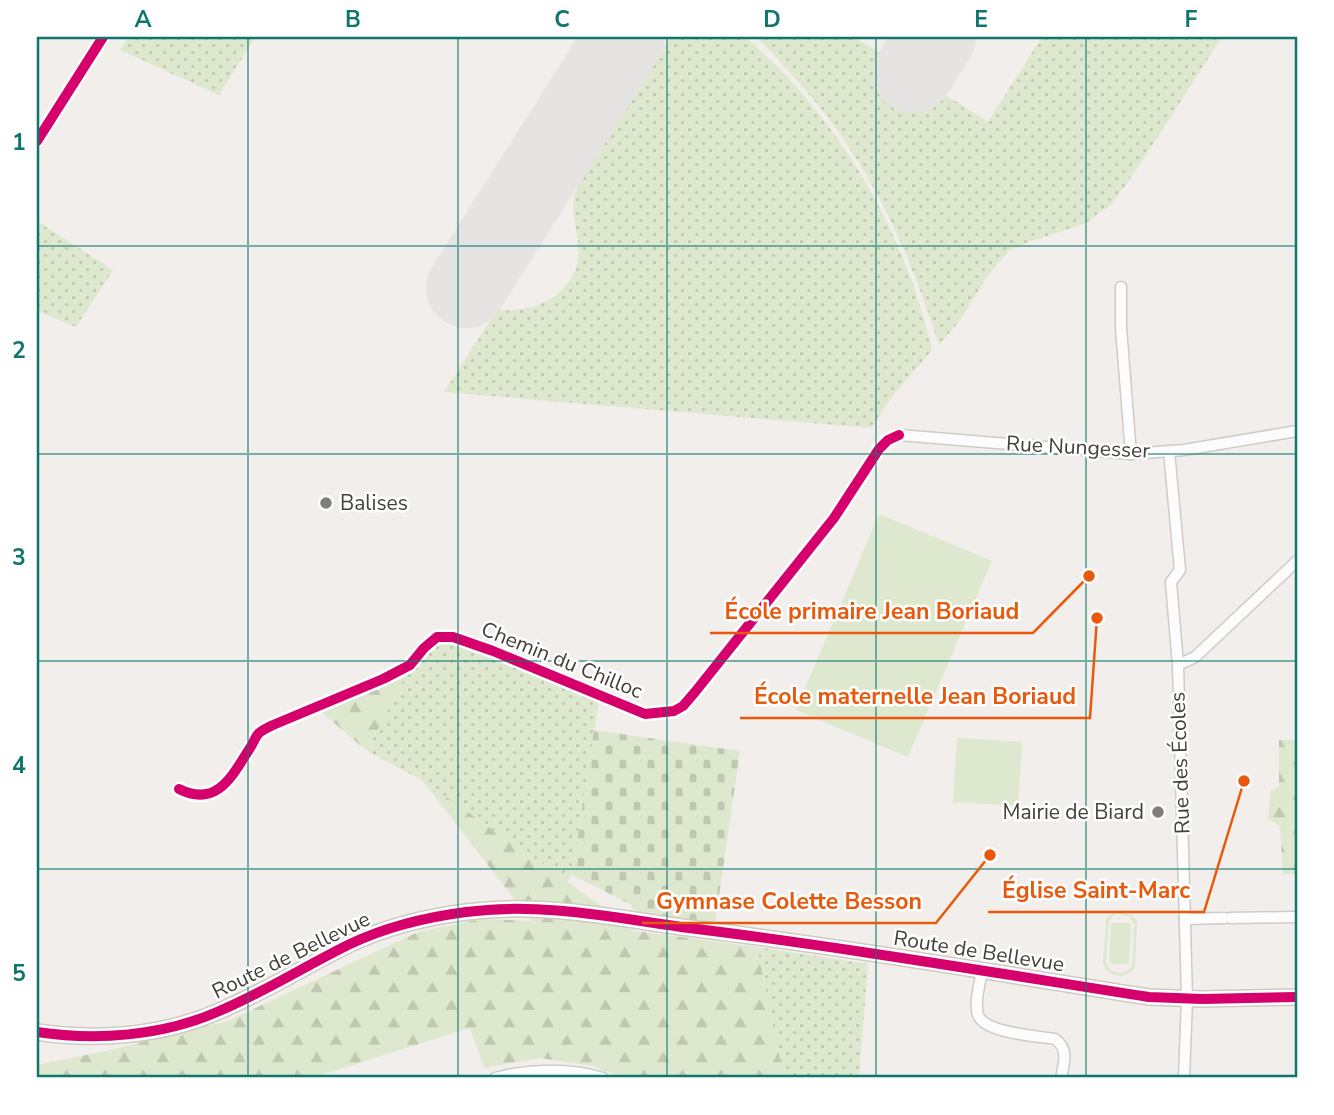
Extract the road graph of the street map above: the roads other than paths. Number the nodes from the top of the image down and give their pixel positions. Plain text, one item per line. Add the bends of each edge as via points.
1 (103, 37) edge
2 (37, 141) edge
3 (1121, 287) dead end
4 (1297, 430) edge
5 (899, 435) joint
6 (1169, 451) junction
7 (1131, 454) junction
8 (1297, 561) edge
9 (1178, 665) junction
10 (179, 789) dead end
11 (1297, 917) edge
12 (1185, 919) junction
13 (982, 971) junction
14 (1297, 997) edge
15 (1187, 999) junction
16 (37, 1032) edge
17 (495, 1078) edge
18 (603, 1078) edge
19 (1061, 1078) edge
20 (1184, 1078) edge

1 - 2 street
3 - 7 street
4 - 6 street, Rue Nungesser
5 - 7 street, Rue Nungesser
5 - 10 street, Chemin du Chilloc via 879,449 834,518 695,692 674,711 645,714 479,646 437,637 410,665 273,724 259,734 225,784 214,792 193,796
6 - 7 street, Rue Nungesser
6 - 9 street, Rue des Écoles via 1180,570 1171,582
8 - 9 street via 1195,657
9 - 12 street, Rue des Écoles
11 - 12 street
12 - 15 street, Rue des Écoles
13 - 15 street, Route de Bellevue
13 - 16 street, Route de Bellevue via 585,913 502,909 395,927 352,943 215,1013 160,1030 108,1037
13 - 19 street via 978,1016 988,1026 1060,1043 1065,1053
14 - 15 street, Route de Bellevue
15 - 20 street, Rue des Écoles
17 - 18 street via 530,1071

